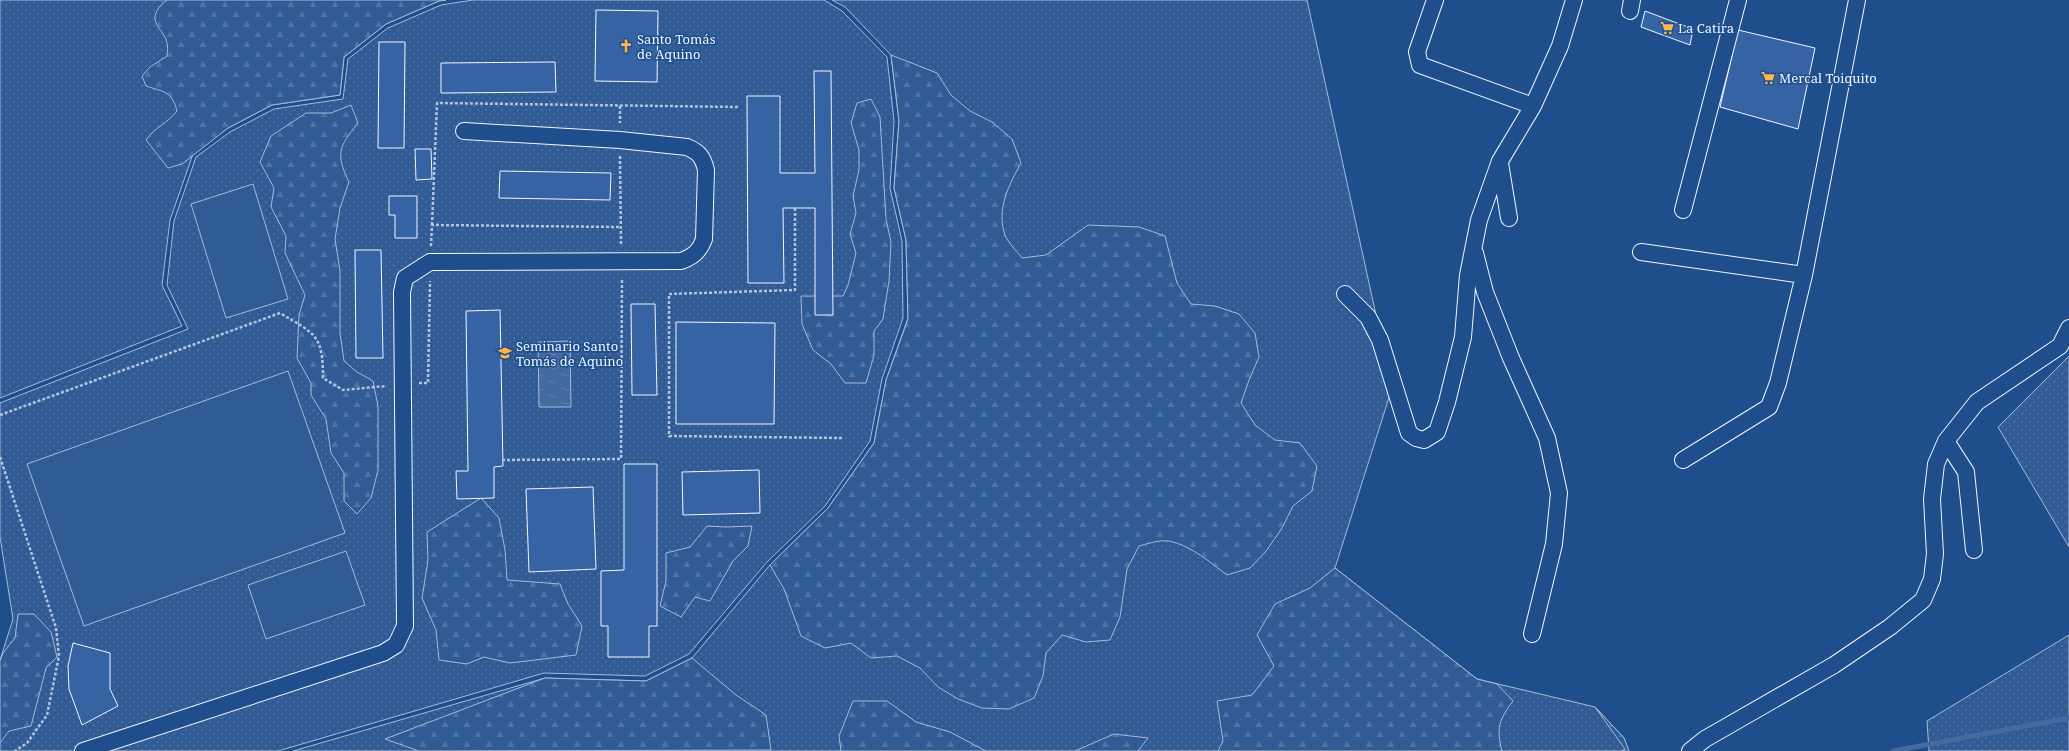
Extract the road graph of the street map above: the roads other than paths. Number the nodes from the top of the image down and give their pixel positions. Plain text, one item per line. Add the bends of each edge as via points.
1 (1435, 0) edge
2 (1574, 0) edge
3 (1738, 0) edge
4 (1858, 0) edge
5 (1533, 106) junction
6 (464, 131) dead end
7 (1500, 161) junction
8 (1683, 210) dead end
9 (1509, 218) dead end
10 (1473, 248) junction
11 (1641, 252) dead end
12 (1804, 275) junction
13 (1345, 294) dead end
14 (2069, 328) edge
15 (1946, 441) junction
16 (1683, 460) dead end
17 (1974, 550) dead end
18 (1532, 634) dead end
19 (84, 751) edge
20 (1690, 751) edge

1 - 5 street via 1417,52 1420,65
2 - 5 street via 1560,46
3 - 8 street
4 - 12 street
5 - 7 street
6 - 19 street via 620,140 687,147 700,154 706,170 704,239 697,253 680,261 430,262 405,278 402,292 404,626 396,645 383,653
7 - 9 street
7 - 10 street via 1479,220
10 - 13 street via 1463,337 1447,402 1437,432 1424,440 1409,433 1380,340 1368,317
10 - 18 street via 1485,292 1547,438 1559,493 1554,544
11 - 12 street
12 - 16 street via 1778,383 1769,407
14 - 15 street via 2060,346 1977,402
15 - 17 street via 1966,472
15 - 20 street via 1936,464 1932,499 1935,554 1932,579 1923,600 1890,627 1834,665 1705,739

